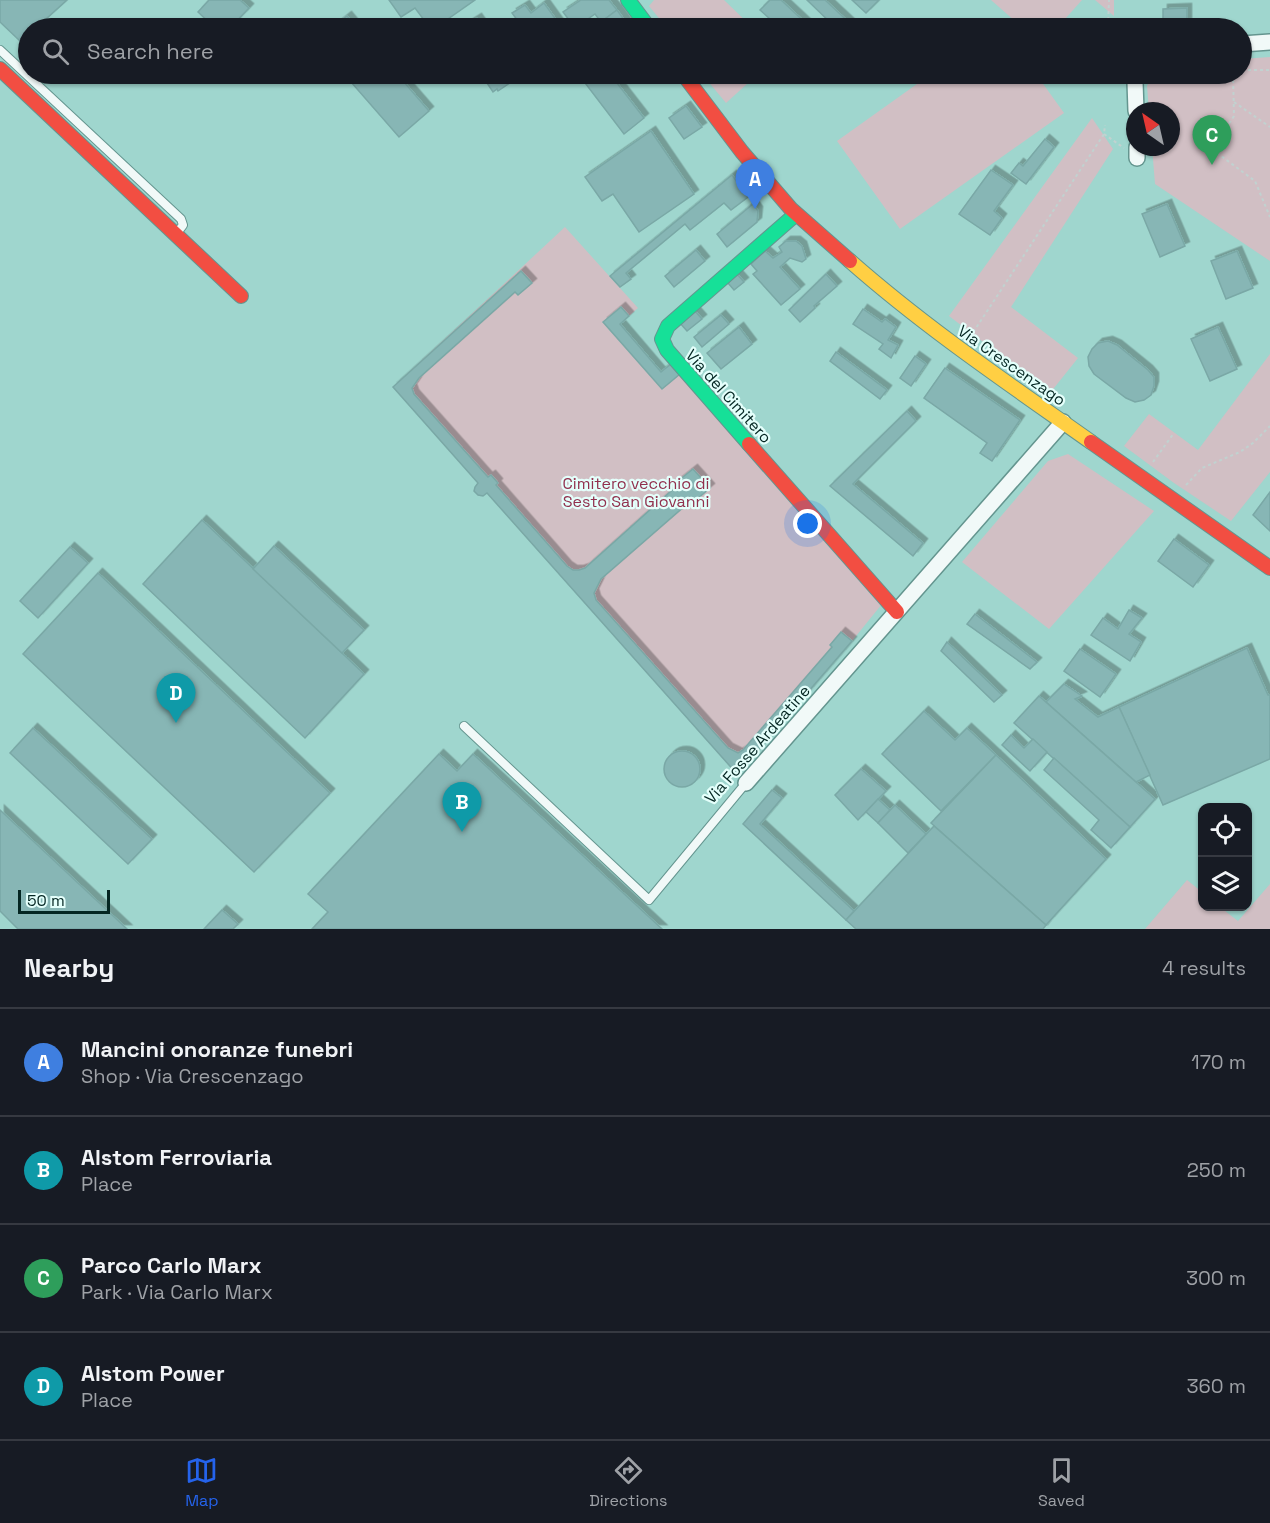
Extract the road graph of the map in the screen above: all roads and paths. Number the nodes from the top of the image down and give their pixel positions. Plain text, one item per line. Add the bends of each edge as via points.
1 (628, 0) edge
2 (1108, 0) edge
3 (642, 18) edge
4 (1108, 18) edge
5 (1270, 42) edge
6 (1252, 43) edge
7 (0, 50) edge
8 (0, 69) edge
9 (18, 70) edge
10 (1252, 70) edge
11 (1270, 70) edge
12 (18, 73) edge
13 (32, 84) edge
14 (691, 84) edge
15 (1135, 84) edge
16 (1233, 84) edge
17 (1136, 102) edge
18 (1234, 102) junction
19 (1105, 125) dead end
20 (1270, 127) edge
21 (1104, 135) junction
22 (1126, 146) edge
23 (796, 214) junction
24 (1270, 217) edge
25 (241, 296) dead end
26 (962, 350) junction
27 (1063, 422) junction
28 (1270, 426) edge
29 (1174, 433) dead end
30 (1153, 462) dead end
31 (1186, 485) dead end
32 (1270, 568) edge
33 (897, 612) junction
34 (464, 726) dead end
35 (746, 783) joint

1 - 3 street
2 - 4 path
5 - 6 street
7 - 9 lane
8 - 12 street
10 - 11 path
13 - 25 street
14 - 23 street, Via Crescenzago
15 - 17 street
16 - 18 path
18 - 20 path
18 - 24 path via 1234,116 1217,142 1216,153 1255,181
19 - 21 path
21 - 22 path
21 - 26 path
23 - 26 street, Via Crescenzago via 892,298
23 - 33 street, Via del Cimitero via 668,326 662,339 667,350
26 - 27 street, Via Crescenzago
27 - 32 street, Via Crescenzago
27 - 33 street, Via Fosse Ardeatine
28 - 31 path via 1240,452 1202,468
29 - 30 path
33 - 35 street, Via Fosse Ardeatine
34 - 35 lane, Via Fosse Ardeatine via 649,900

